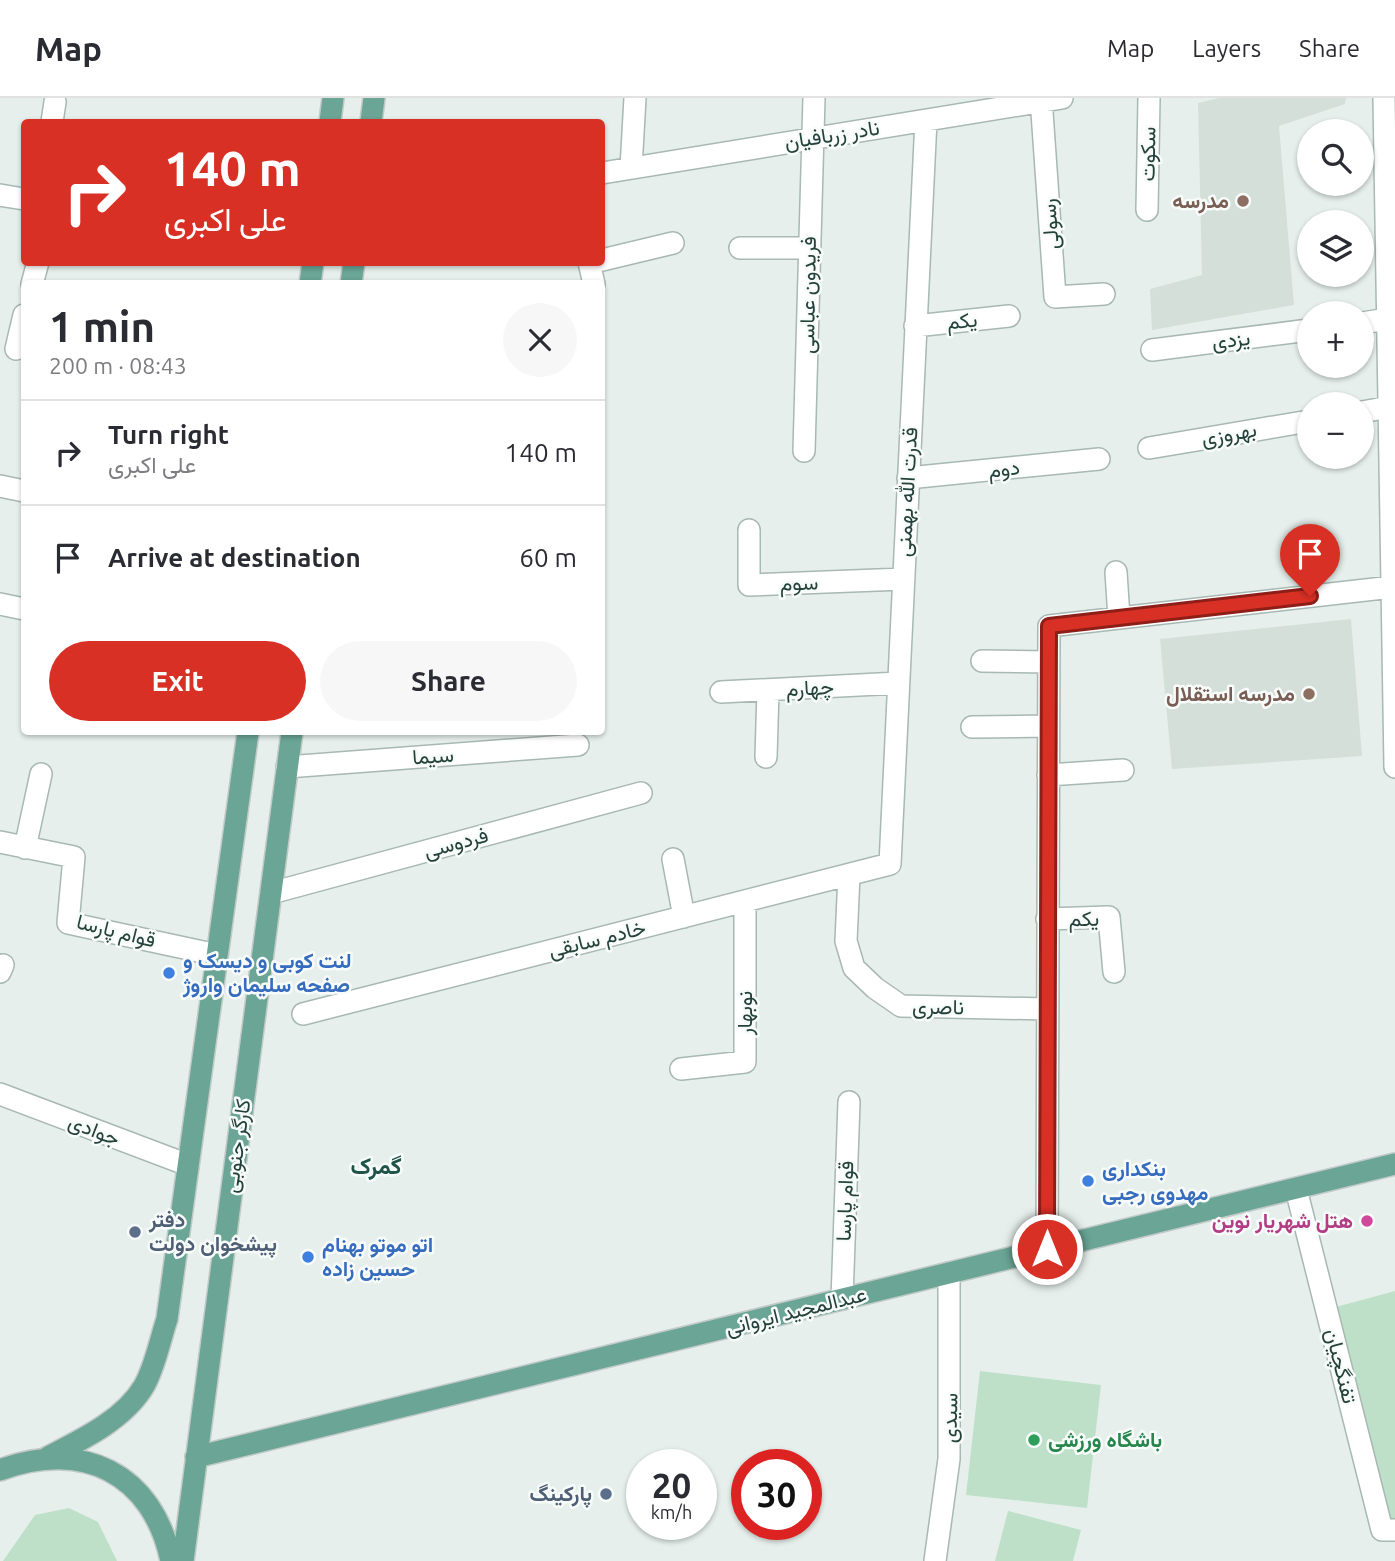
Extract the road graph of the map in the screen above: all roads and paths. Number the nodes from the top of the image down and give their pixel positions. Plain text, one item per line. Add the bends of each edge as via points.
1 (333, 98) edge
2 (374, 98) edge
3 (635, 98) edge
4 (814, 98) edge
5 (1149, 98) edge
6 (1384, 98) edge
7 (1048, 99) edge
8 (952, 107) edge
9 (330, 119) edge
10 (371, 119) edge
11 (926, 120) junction
12 (811, 139) junction
13 (631, 168) junction
14 (605, 172) edge
15 (0, 195) edge
16 (21, 199) edge
17 (1390, 208) edge
18 (1147, 210) dead end
19 (673, 243) dead end
20 (740, 248) dead end
21 (809, 248) junction
22 (605, 259) edge
23 (1104, 294) dead end
24 (1009, 316) dead end
25 (1388, 319) junction
26 (1374, 321) edge
27 (915, 326) junction
28 (21, 327) edge
29 (1297, 332) edge
30 (16, 349) dead end
31 (1152, 350) dead end
32 (1391, 353) edge
33 (1389, 407) junction
34 (1374, 410) edge
35 (1297, 423) edge
36 (1149, 448) dead end
37 (804, 451) dead end
38 (1099, 459) dead end
39 (908, 478) junction
40 (0, 486) edge
41 (21, 490) edge
42 (1393, 521) edge
43 (749, 530) dead end
44 (1116, 572) dead end
45 (903, 579) junction
46 (1392, 587) junction
47 (0, 604) edge
48 (21, 608) edge
49 (1119, 618) junction
50 (982, 661) dead end
51 (1049, 662) junction
52 (898, 682) junction
53 (768, 690) junction
54 (721, 692) dead end
55 (1048, 726) junction
56 (972, 727) dead end
57 (248, 735) edge
58 (292, 735) edge
59 (578, 745) dead end
60 (766, 757) dead end
61 (287, 767) junction
62 (1395, 767) edge
63 (1123, 770) dead end
64 (41, 774) dead end
65 (1048, 775) junction
66 (641, 793) dead end
67 (0, 842) edge
68 (25, 848) junction
69 (673, 859) dead end
70 (890, 864) joint
71 (849, 875) junction
72 (271, 893) junction
73 (745, 901) junction
74 (684, 917) junction
75 (1047, 919) junction
76 (217, 955) junction
77 (1114, 972) dead end
78 (1047, 1009) junction
79 (303, 1014) dead end
80 (681, 1069) dead end
81 (0, 1094) edge
82 (849, 1102) dead end
83 (1395, 1164) edge
84 (188, 1166) junction
85 (1296, 1189) junction
86 (1047, 1249) junction
87 (949, 1273) junction
88 (842, 1299) junction
89 (48, 1457) junction
90 (196, 1457) junction
91 (0, 1469) edge
92 (1395, 1530) edge
93 (172, 1561) edge
94 (183, 1561) edge
95 (935, 1561) edge

1 - 9 main road
2 - 10 main road
3 - 13 street
4 - 12 street, فریدون عباسی
5 - 18 street, سکوت
6 - 17 street
7 - 8 street, نادر زربافیان
7 - 23 street, رسولی via 1055,297
8 - 11 street, نادر زربافیان
11 - 12 street, نادر زربافیان
11 - 27 street, قدرت الله بهمنی
12 - 13 street, نادر زربافیان
12 - 21 street, فریدون عباسی
13 - 14 street, نادر زربافیان
15 - 16 street
17 - 25 street
19 - 22 street
20 - 21 street
21 - 37 street, فریدون عباسی
24 - 27 street, یکم
25 - 26 street
25 - 32 street
27 - 39 street, قدرت الله بهمنی
28 - 30 street
29 - 31 street, یزدی
32 - 33 street
33 - 34 street
33 - 42 street
35 - 36 street, بهروزی
38 - 39 street, دوم
39 - 45 street, قدرت الله بهمنی
40 - 41 street
42 - 46 street
43 - 45 street, سوم via 749,585
44 - 49 street
45 - 52 street, قدرت الله بهمنی
46 - 49 street
46 - 62 street
47 - 48 street
49 - 51 street via 1049,626
50 - 51 street
51 - 55 street
52 - 53 street, چهارم
52 - 70 street, قدرت الله بهمنی
53 - 54 street, چهارم
53 - 60 street
55 - 56 street
55 - 65 street
57 - 76 main road
58 - 61 main road, کارگر جنوبی
59 - 61 street, سیما
61 - 72 main road, کارگر جنوبی
63 - 65 street
64 - 68 street
65 - 75 street
66 - 72 street, فردوسی
67 - 68 street, قوام پارسا
68 - 76 street, قوام پارسا via 74,857 68,923
69 - 74 street
70 - 71 street, خادم سابقی
71 - 73 street, خادم سابقی
71 - 78 street, ناصری via 846,941 854,968 901,1006
72 - 90 main road, کارگر جنوبی
73 - 74 street, خادم سابقی
73 - 80 street, نوبهار via 745,1062
74 - 79 street, خادم سابقی
75 - 77 street, یکم via 1109,917
75 - 78 street
76 - 84 main road
78 - 86 street
81 - 84 street, جوادی
82 - 88 street, قوام پارسا
83 - 85 main road, عبدالمجید ایروانی
84 - 89 main road via 167,1319 144,1386 90,1436
85 - 86 main road, عبدالمجید ایروانی
85 - 92 street, تفنگچیان via 1382,1530
86 - 87 main road, عبدالمجید ایروانی
87 - 88 main road, عبدالمجید ایروانی
87 - 95 street, سیدی via 949,1459
88 - 90 main road, عبدالمجید ایروانی
89 - 91 main road
89 - 93 main road via 94,1463 129,1483 162,1524
90 - 94 main road, کارگر جنوبی

